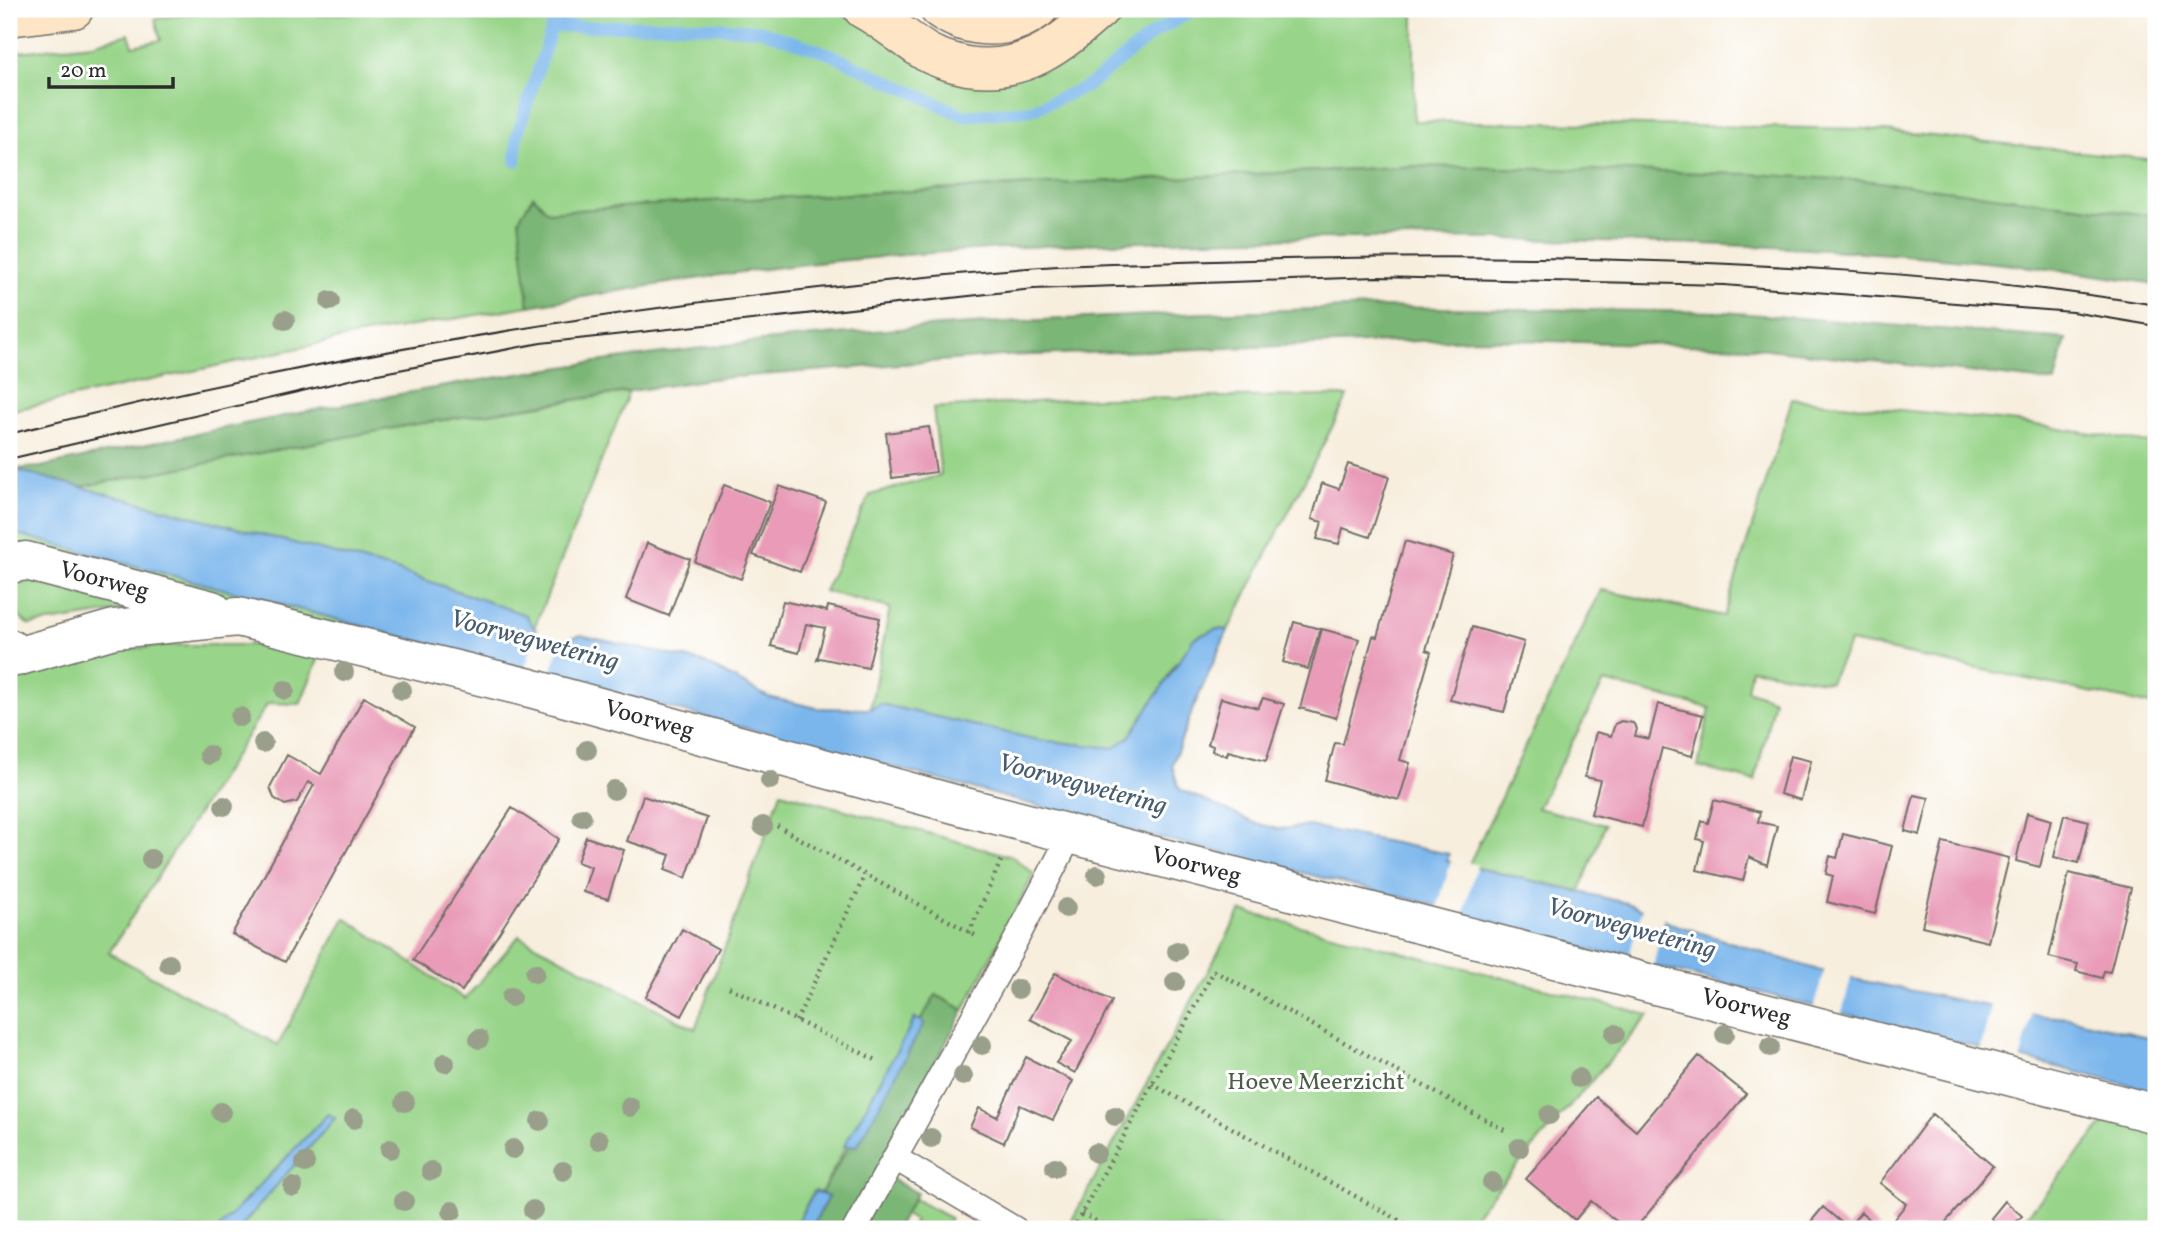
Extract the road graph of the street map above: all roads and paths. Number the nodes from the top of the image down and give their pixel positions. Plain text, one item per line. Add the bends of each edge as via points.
1 (74, 9) edge
2 (863, 9) edge
3 (939, 9) edge
4 (1038, 9) edge
5 (1100, 9) edge
6 (9, 17) edge
7 (9, 564) edge
8 (238, 617) junction
9 (12, 653) edge
10 (777, 826) dead end
11 (1072, 834) junction
12 (1001, 862) dead end
13 (865, 874) junction
14 (970, 933) junction
15 (1009, 953) junction
16 (729, 987) dead end
17 (796, 1021) junction
18 (878, 1061) dead end
19 (1152, 1084) junction
20 (2156, 1114) edge
21 (1508, 1132) dead end
22 (895, 1158) junction
23 (1082, 1213) junction
24 (855, 1229) edge
25 (1015, 1229) edge
26 (1073, 1229) edge
27 (1110, 1229) edge
28 (1415, 1229) edge

1 - 6 main road
2 - 5 main road via 928,53 953,64 983,68 1030,61 1067,39
3 - 4 main road via 981,26 1015,22
7 - 8 street, Voorweg via 26,561
8 - 9 street, Voorweg via 114,629
8 - 11 street, Voorweg via 530,688
10 - 13 path
11 - 15 lane
11 - 20 street, Voorweg
12 - 14 path
13 - 14 path
13 - 17 path
14 - 15 path
15 - 22 lane
16 - 17 path
17 - 18 path
19 - 21 path via 1214,971
19 - 23 path
19 - 28 path
22 - 24 lane
22 - 25 lane
23 - 26 path
23 - 27 path

